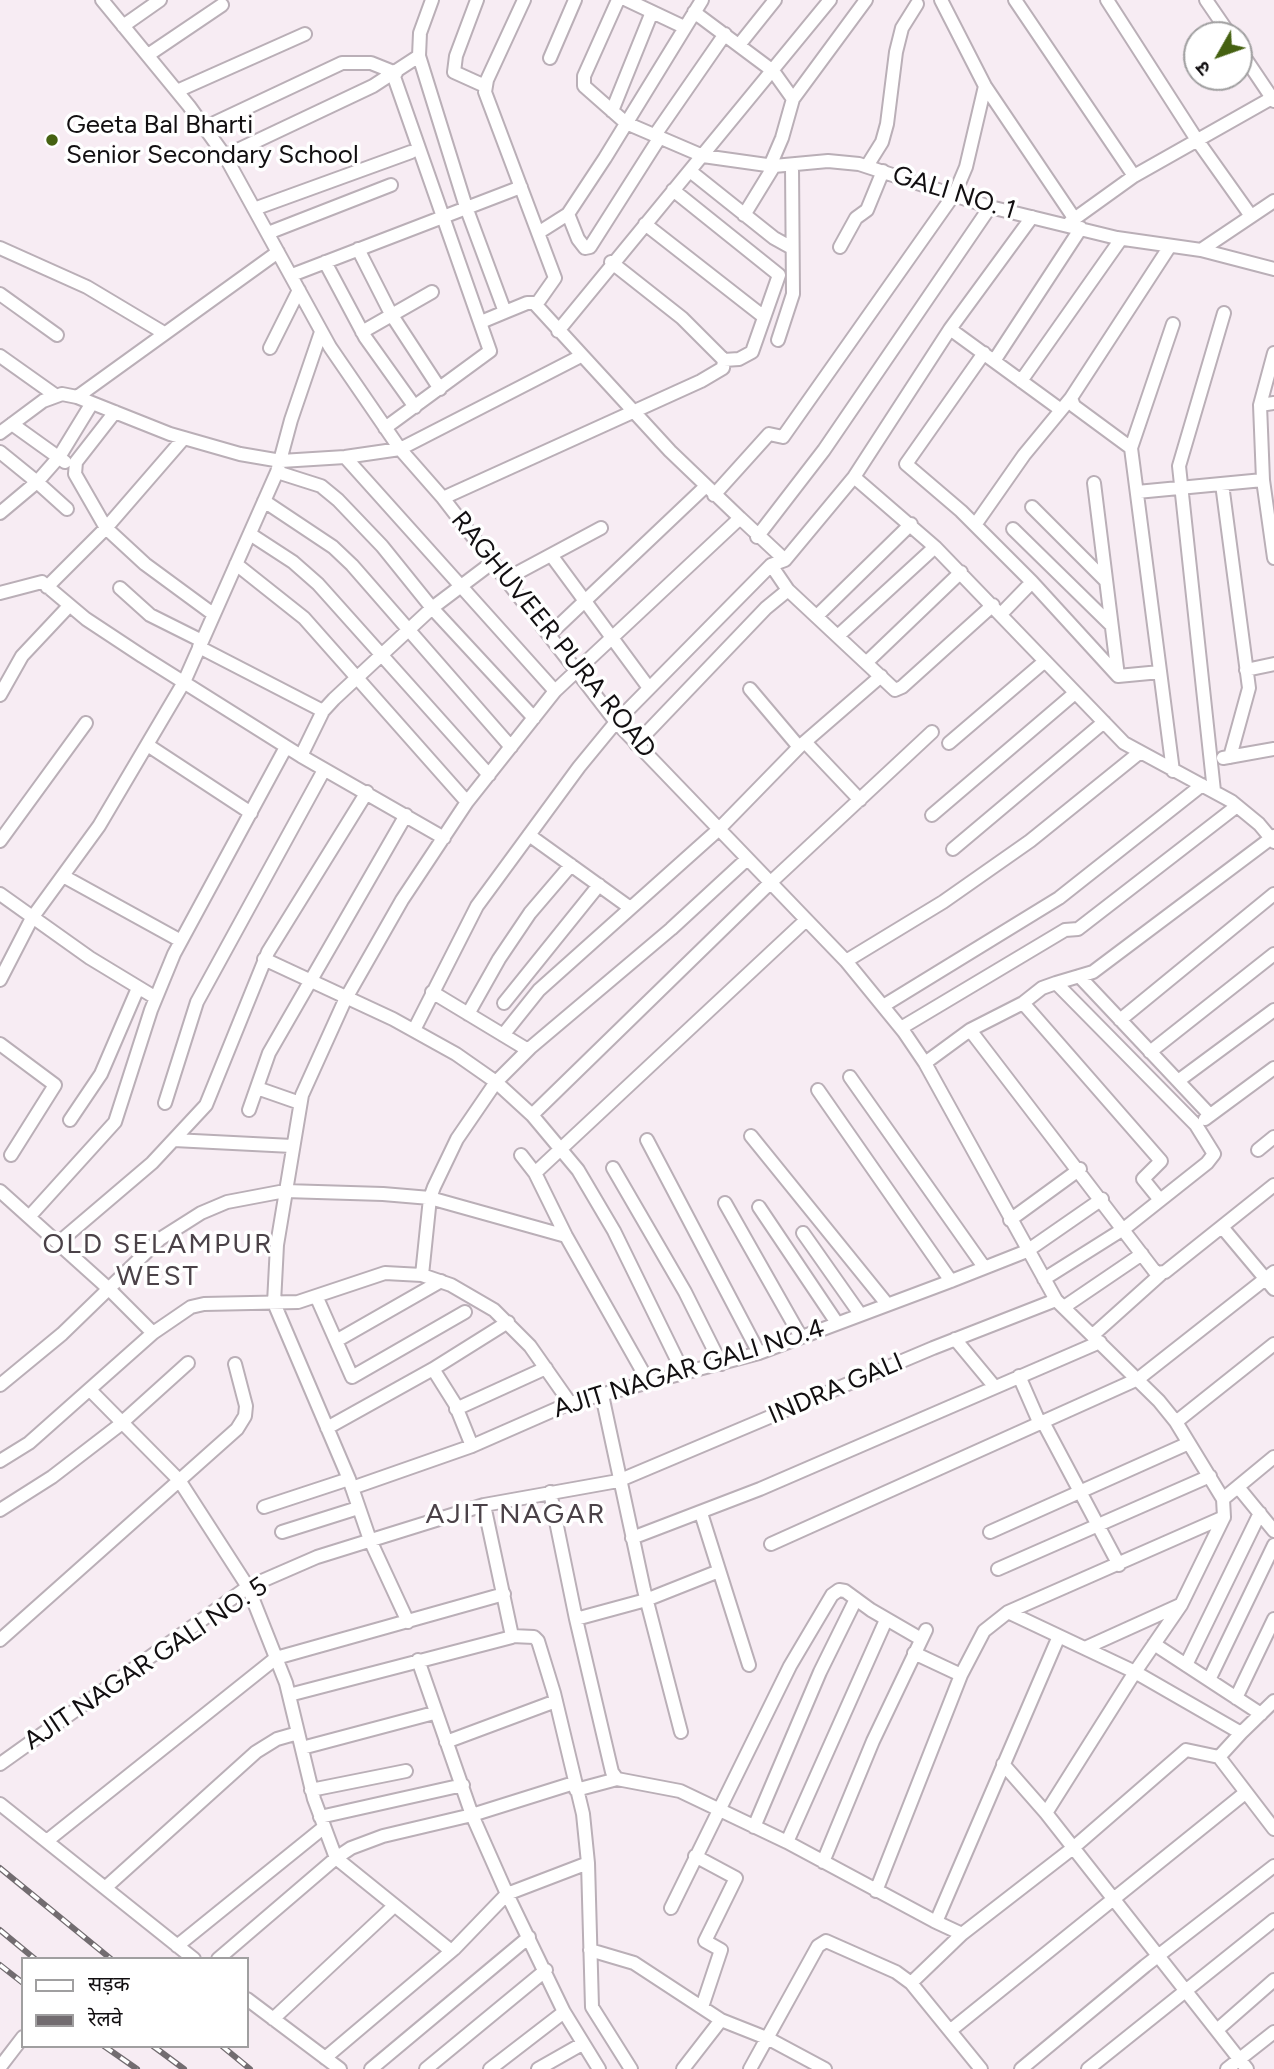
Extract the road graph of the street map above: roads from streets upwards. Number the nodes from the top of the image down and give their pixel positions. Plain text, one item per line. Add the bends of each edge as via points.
1 (102, 0) edge
2 (160, 0) edge
3 (432, 0) edge
4 (477, 0) edge
5 (524, 0) edge
6 (575, 0) edge
7 (618, 0) edge
8 (627, 0) edge
9 (702, 0) edge
10 (775, 0) edge
11 (830, 0) edge
12 (866, 0) edge
13 (940, 0) edge
14 (1015, 0) edge
15 (1107, 0) edge
16 (1206, 0) edge
17 (917, 4) dead end
18 (222, 5) dead end
19 (652, 12) junction
20 (694, 12) junction
21 (1220, 21) edge
22 (123, 26) junction
23 (684, 27) junction
24 (305, 34) dead end
25 (725, 34) junction
26 (739, 45) junction
27 (148, 55) junction
28 (419, 56) junction
29 (550, 58) dead end
30 (1253, 70) edge
31 (773, 71) junction
32 (395, 73) junction
33 (485, 86) junction
34 (985, 86) junction
35 (177, 91) junction
36 (793, 99) junction
37 (1273, 99) edge
38 (612, 111) junction
39 (626, 123) junction
40 (206, 127) junction
41 (657, 136) junction
42 (1196, 140) junction
43 (411, 152) dead end
44 (225, 156) junction
45 (703, 156) junction
46 (772, 166) junction
47 (867, 166) junction
48 (792, 167) junction
49 (690, 171) junction
50 (883, 171) junction
51 (1134, 176) junction
52 (391, 186) dead end
53 (521, 187) junction
54 (673, 190) junction
55 (955, 193) junction
56 (1274, 201) edge
57 (990, 206) junction
58 (466, 207) junction
59 (254, 209) junction
60 (568, 214) junction
61 (744, 215) junction
62 (1251, 216) junction
63 (441, 217) junction
64 (1032, 217) junction
65 (645, 224) junction
66 (1074, 224) junction
67 (268, 233) junction
68 (538, 233) junction
69 (1121, 239) junction
70 (1170, 246) junction
71 (840, 247) dead end
72 (0, 248) edge
73 (792, 248) junction
74 (358, 249) junction
75 (1201, 250) junction
76 (278, 252) junction
77 (325, 262) junction
78 (611, 262) junction
79 (1274, 269) edge
80 (292, 275) junction
81 (299, 290) junction
82 (432, 292) dead end
83 (0, 294) edge
84 (535, 303) junction
85 (505, 312) junction
86 (1224, 313) dead end
87 (391, 314) junction
88 (764, 317) junction
89 (481, 322) junction
90 (1173, 324) dead end
91 (950, 329) junction
92 (558, 331) junction
93 (321, 332) junction
94 (362, 332) junction
95 (164, 333) junction
96 (57, 335) dead end
97 (778, 340) dead end
98 (270, 348) dead end
99 (1274, 353) edge
100 (0, 356) edge
101 (581, 356) junction
102 (989, 357) junction
103 (724, 360) junction
104 (1021, 381) junction
105 (440, 389) junction
106 (55, 395) junction
107 (77, 397) junction
108 (1071, 398) junction
109 (1274, 402) edge
110 (92, 403) junction
111 (1260, 405) junction
112 (415, 407) junction
113 (1061, 410) junction
114 (636, 411) junction
115 (115, 412) junction
116 (12, 424) junction
117 (385, 428) junction
118 (0, 433) edge
119 (184, 438) junction
120 (1131, 447) junction
121 (400, 449) junction
122 (0, 452) edge
123 (59, 457) junction
124 (345, 457) junction
125 (279, 467) junction
126 (73, 469) junction
127 (854, 477) junction
128 (1263, 480) junction
129 (37, 482) junction
130 (1094, 483) dead end
131 (1222, 484) junction
132 (1181, 487) junction
133 (710, 491) junction
134 (1137, 492) junction
135 (443, 498) junction
136 (264, 501) junction
137 (1032, 508) dead end
138 (67, 509) dead end
139 (0, 513) edge
140 (740, 518) junction
141 (911, 524) junction
142 (975, 525) junction
143 (106, 528) junction
144 (601, 528) dead end
145 (1013, 529) dead end
146 (250, 534) junction
147 (757, 537) junction
148 (935, 547) junction
149 (551, 555) junction
150 (1274, 558) edge
151 (785, 560) junction
152 (493, 562) junction
153 (236, 564) junction
154 (771, 565) junction
155 (961, 572) junction
156 (506, 579) junction
157 (1105, 580) junction
158 (1032, 582) junction
159 (47, 587) junction
160 (458, 587) junction
161 (120, 589) dead end
162 (788, 590) junction
163 (0, 593) edge
164 (586, 600) junction
165 (69, 606) junction
166 (432, 608) junction
167 (998, 609) junction
168 (214, 614) junction
169 (818, 615) junction
170 (1111, 625) junction
171 (408, 631) junction
172 (550, 634) junction
173 (839, 635) junction
174 (612, 637) junction
175 (201, 644) junction
176 (383, 655) junction
177 (1045, 661) junction
178 (867, 662) junction
179 (1274, 664) edge
180 (576, 670) junction
181 (1246, 670) junction
182 (1160, 672) junction
183 (881, 676) junction
184 (1118, 676) junction
185 (358, 677) junction
186 (184, 682) junction
187 (649, 688) junction
188 (750, 689) dead end
189 (555, 691) junction
190 (1076, 693) junction
191 (0, 695) edge
192 (323, 711) junction
193 (534, 718) junction
194 (616, 722) junction
195 (1104, 722) junction
196 (86, 723) dead end
197 (932, 732) dead end
198 (949, 743) dead end
199 (636, 744) junction
200 (802, 744) junction
201 (149, 746) junction
202 (286, 747) junction
203 (511, 747) junction
204 (1274, 749) edge
205 (1139, 754) junction
206 (301, 757) junction
207 (1230, 757) junction
208 (1212, 760) junction
209 (324, 770) junction
210 (1173, 771) junction
211 (489, 775) junction
212 (1208, 788) junction
213 (367, 792) junction
214 (860, 800) junction
215 (467, 802) junction
216 (1237, 806) junction
217 (251, 814) junction
218 (406, 815) junction
219 (932, 815) dead end
220 (718, 830) junction
221 (529, 835) junction
222 (444, 838) junction
223 (1273, 839) edge
224 (0, 841) edge
225 (953, 849) dead end
226 (747, 859) junction
227 (571, 865) junction
228 (63, 876) junction
229 (770, 883) junction
230 (599, 885) junction
231 (0, 894) edge
232 (1274, 894) edge
233 (629, 907) junction
234 (33, 918) junction
235 (806, 920) junction
236 (181, 941) junction
237 (1274, 954) edge
238 (264, 960) junction
239 (846, 961) junction
240 (1079, 976) junction
241 (0, 980) edge
242 (310, 982) junction
243 (1056, 984) junction
244 (138, 988) junction
245 (432, 992) junction
246 (156, 998) junction
247 (345, 1000) junction
248 (504, 1003) dead end
249 (1023, 1003) junction
250 (883, 1006) junction
251 (1274, 1010) edge
252 (468, 1014) junction
253 (1120, 1020) junction
254 (901, 1028) junction
255 (414, 1030) junction
256 (970, 1030) junction
257 (503, 1035) junction
258 (0, 1044) edge
259 (528, 1050) junction
260 (1150, 1052) junction
261 (925, 1063) junction
262 (1274, 1068) edge
263 (850, 1077) dead end
264 (1178, 1081) junction
265 (496, 1082) junction
266 (257, 1087) junction
267 (818, 1090) dead end
268 (165, 1103) dead end
269 (300, 1103) junction
270 (249, 1110) dead end
271 (532, 1115) junction
272 (1210, 1115) junction
273 (70, 1120) dead end
274 (1196, 1125) junction
275 (751, 1136) dead end
276 (1274, 1138) edge
277 (647, 1139) dead end
278 (174, 1140) junction
279 (292, 1146) junction
280 (562, 1147) junction
281 (1258, 1150) dead end
282 (11, 1155) dead end
283 (521, 1155) dead end
284 (613, 1168) dead end
285 (1080, 1170) junction
286 (535, 1173) junction
287 (1274, 1185) edge
288 (0, 1191) edge
289 (285, 1191) junction
290 (430, 1198) junction
291 (1102, 1199) junction
292 (1160, 1200) junction
293 (725, 1203) dead end
294 (759, 1207) dead end
295 (29, 1217) junction
296 (1010, 1220) junction
297 (1222, 1227) junction
298 (1125, 1228) junction
299 (803, 1233) dead end
300 (566, 1236) junction
301 (58, 1243) junction
302 (1027, 1251) junction
303 (1142, 1254) junction
304 (984, 1267) junction
305 (1161, 1274) junction
306 (422, 1275) junction
307 (1044, 1279) junction
308 (1271, 1280) edge
309 (440, 1281) junction
310 (951, 1281) junction
311 (109, 1289) junction
312 (317, 1298) junction
313 (274, 1303) junction
314 (1060, 1303) junction
315 (887, 1304) junction
316 (465, 1312) dead end
317 (860, 1314) junction
318 (508, 1322) junction
319 (837, 1324) junction
320 (153, 1333) junction
321 (801, 1337) junction
322 (955, 1339) junction
323 (1097, 1339) junction
324 (337, 1341) junction
325 (1274, 1344) edge
326 (759, 1353) junction
327 (188, 1363) dead end
328 (235, 1364) dead end
329 (721, 1364) junction
330 (546, 1368) junction
331 (433, 1369) junction
332 (683, 1372) junction
333 (1020, 1376) junction
334 (1138, 1379) junction
335 (648, 1381) junction
336 (0, 1385) edge
337 (994, 1386) junction
338 (91, 1391) junction
339 (602, 1395) junction
340 (570, 1403) junction
341 (456, 1409) junction
342 (124, 1421) junction
343 (1176, 1422) junction
344 (1041, 1423) junction
345 (327, 1428) junction
346 (1189, 1443) junction
347 (472, 1446) junction
348 (1274, 1457) edge
349 (0, 1461) edge
350 (1210, 1476) junction
351 (179, 1480) junction
352 (618, 1481) junction
353 (350, 1484) junction
354 (1238, 1487) junction
355 (550, 1492) junction
356 (1080, 1494) junction
357 (484, 1505) junction
358 (264, 1507) dead end
359 (1224, 1507) junction
360 (358, 1508) junction
361 (0, 1510) edge
362 (701, 1513) junction
363 (1259, 1513) junction
364 (1096, 1526) junction
365 (1274, 1531) edge
366 (282, 1532) dead end
367 (990, 1532) dead end
368 (632, 1538) junction
369 (370, 1540) junction
370 (771, 1544) dead end
371 (1274, 1545) edge
372 (1119, 1565) junction
373 (998, 1569) dead end
374 (719, 1571) junction
375 (248, 1587) junction
376 (504, 1594) junction
377 (646, 1600) junction
378 (856, 1600) junction
379 (1181, 1605) junction
380 (1008, 1612) junction
381 (576, 1619) junction
382 (1274, 1619) edge
383 (886, 1620) junction
384 (408, 1622) junction
385 (1059, 1636) junction
386 (512, 1637) junction
387 (0, 1640) edge
388 (1154, 1644) junction
389 (1085, 1648) junction
390 (914, 1653) junction
391 (276, 1658) junction
392 (418, 1660) junction
393 (749, 1665) dead end
394 (1186, 1665) junction
395 (1135, 1672) junction
396 (961, 1675) junction
397 (1209, 1680) junction
398 (289, 1695) junction
399 (1236, 1698) junction
400 (556, 1701) junction
401 (1274, 1701) edge
402 (434, 1713) junction
403 (1261, 1714) junction
404 (681, 1732) dead end
405 (298, 1733) junction
406 (1241, 1733) junction
407 (446, 1742) junction
408 (302, 1748) junction
409 (1219, 1757) junction
410 (0, 1764) edge
411 (1003, 1764) junction
412 (406, 1771) dead end
413 (617, 1779) junction
414 (463, 1785) junction
415 (575, 1787) junction
416 (311, 1790) junction
417 (1245, 1793) junction
418 (0, 1804) edge
419 (718, 1807) junction
420 (1046, 1813) junction
421 (472, 1815) junction
422 (321, 1822) junction
423 (754, 1827) junction
424 (1274, 1829) edge
425 (48, 1840) junction
426 (787, 1842) junction
427 (1073, 1848) junction
428 (695, 1856) junction
429 (336, 1857) junction
430 (822, 1862) junction
431 (588, 1863) junction
432 (1274, 1867) edge
433 (105, 1888) junction
434 (876, 1891) junction
435 (507, 1894) junction
436 (1112, 1898) junction
437 (394, 1906) junction
438 (671, 1908) dead end
439 (1274, 1920) edge
440 (934, 1921) junction
441 (962, 1934) junction
442 (529, 1937) junction
443 (177, 1946) junction
444 (450, 1950) junction
445 (590, 1950) junction
446 (191, 1957) edge
447 (220, 1957) edge
448 (1156, 1957) junction
449 (546, 1970) junction
450 (1274, 1980) edge
451 (911, 1983) junction
452 (1183, 1990) junction
453 (248, 2000) edge
454 (702, 2007) junction
455 (564, 2012) junction
456 (273, 2019) junction
457 (721, 2020) junction
458 (951, 2030) junction
459 (1217, 2030) junction
460 (1274, 2032) edge
461 (769, 2039) junction
462 (21, 2040) edge
463 (582, 2044) junction
464 (325, 2058) junction
465 (1243, 2064) edge
466 (0, 2067) edge
467 (340, 2069) edge
468 (371, 2069) edge
469 (426, 2069) edge
470 (490, 2069) edge
471 (538, 2069) edge
472 (599, 2069) edge
473 (631, 2069) edge
474 (682, 2069) edge
475 (750, 2069) edge
476 (825, 2069) edge
477 (981, 2069) edge
478 (1021, 2069) edge
479 (1088, 2069) edge
480 (1227, 2069) edge

1 - 22 street, RAGHUVEER PURA ROAD
2 - 22 street
3 - 28 street via 420,33
4 - 33 street via 454,72
5 - 33 street
6 - 29 street
7 - 38 street, GALI NO. 1 via 584,80 588,91
8 - 19 street
9 - 20 street
10 - 26 street
11 - 31 street
12 - 36 street
13 - 34 street
14 - 51 street
15 - 42 street
16 - 21 street
17 - 47 street via 902,28 895,52 882,142
18 - 27 street
19 - 23 street
19 - 38 street
20 - 23 street
20 - 25 street
22 - 27 street, RAGHUVEER PURA ROAD
23 - 39 street
24 - 35 street
25 - 26 street
25 - 41 street
26 - 31 street
27 - 35 street, RAGHUVEER PURA ROAD
28 - 32 street
28 - 58 street
30 - 37 street
31 - 36 street
31 - 45 street
32 - 40 street via 371,63 342,63
32 - 44 street
32 - 63 street
33 - 53 street
34 - 55 street via 966,167
34 - 66 street
35 - 40 street, RAGHUVEER PURA ROAD
36 - 46 street
37 - 42 street
38 - 39 street, GALI NO. 1
39 - 41 street, GALI NO. 1
39 - 60 street
40 - 44 street, RAGHUVEER PURA ROAD
41 - 45 street, GALI NO. 1
41 - 60 street via 590,247 585,248 578,239
42 - 51 street
42 - 62 street
43 - 59 street
44 - 59 street, RAGHUVEER PURA ROAD
45 - 46 street, GALI NO. 1
45 - 49 street
46 - 48 street, GALI NO. 1
46 - 61 street
47 - 48 street, GALI NO. 1 via 843,161
47 - 50 street, GALI NO. 1
48 - 73 street
49 - 54 street
49 - 61 street
50 - 55 street, GALI NO. 1
50 - 71 street via 867,210 856,218
51 - 66 street
52 - 67 street
53 - 58 street
53 - 68 street
54 - 65 street
54 - 88 street via 779,275
55 - 57 street, GALI NO. 1
55 - 133 street via 783,437 769,433
56 - 62 street
57 - 64 street, GALI NO. 1
57 - 147 street via 832,439
58 - 63 street
58 - 85 street
59 - 67 street, RAGHUVEER PURA ROAD
60 - 68 street
61 - 73 street
62 - 75 street
63 - 74 street
63 - 89 street
64 - 66 street, GALI NO. 1
64 - 91 street
65 - 78 street
65 - 88 street
66 - 69 street, GALI NO. 1
66 - 102 street
67 - 76 street, RAGHUVEER PURA ROAD
68 - 84 street via 555,280
69 - 70 street, GALI NO. 1
69 - 104 street
70 - 75 street, GALI NO. 1
70 - 108 street
72 - 95 street via 87,287
73 - 97 street via 793,294
74 - 77 street
74 - 87 street
75 - 79 street, GALI NO. 1
76 - 80 street, RAGHUVEER PURA ROAD
76 - 95 street
77 - 80 street
77 - 94 street
78 - 92 street
78 - 103 street via 682,318
80 - 81 street, RAGHUVEER PURA ROAD
81 - 93 street, RAGHUVEER PURA ROAD
81 - 98 street
82 - 87 street
83 - 96 street
84 - 85 street
84 - 92 street
85 - 89 street
86 - 132 street via 1182,451
87 - 94 street
87 - 105 street
88 - 103 street via 752,352
89 - 105 street via 490,351
90 - 120 street
91 - 102 street
91 - 127 street
92 - 101 street
93 - 117 street, RAGHUVEER PURA ROAD
93 - 125 street
94 - 112 street
95 - 107 street
99 - 111 street
100 - 106 street
101 - 114 street
101 - 121 street
102 - 104 street
102 - 142 street via 906,464
103 - 114 street via 718,372
104 - 113 street
105 - 112 street
106 - 107 street
106 - 116 street
107 - 110 street
108 - 113 street
108 - 120 street via 1074,406
109 - 111 street
110 - 115 street
110 - 123 street
111 - 128 street
112 - 117 street
113 - 142 street
114 - 133 street
114 - 135 street
115 - 119 street
115 - 126 street
116 - 118 street
116 - 123 street
117 - 121 street, RAGHUVEER PURA ROAD
119 - 125 street
119 - 143 street
120 - 134 street
121 - 124 street
121 - 135 street, RAGHUVEER PURA ROAD
122 - 129 street
123 - 126 street
123 - 129 street
124 - 125 street
124 - 160 street
125 - 136 street
125 - 166 street via 321,486 338,500
126 - 143 street
127 - 141 street
127 - 151 street
128 - 131 street
128 - 150 street
129 - 138 street
129 - 139 street
130 - 157 street
131 - 132 street
131 - 181 street
132 - 134 street
132 - 208 street
133 - 140 street
133 - 164 street
134 - 182 street
135 - 152 street, RAGHUVEER PURA ROAD
136 - 146 street
136 - 171 street via 333,547
137 - 157 street
140 - 147 street
140 - 174 street
141 - 148 street
141 - 169 street
142 - 158 street
143 - 159 street
143 - 168 street via 145,564
144 - 149 street
145 - 170 street
146 - 153 street
146 - 176 street via 318,583
147 - 151 street
148 - 155 street
148 - 173 street
149 - 156 street
149 - 164 street
151 - 154 street
152 - 156 street, RAGHUVEER PURA ROAD
152 - 160 street
153 - 168 street
153 - 185 street via 304,618
154 - 162 street
154 - 187 street
155 - 167 street
155 - 178 street
156 - 172 street, RAGHUVEER PURA ROAD
157 - 170 street
158 - 167 street
158 - 184 street
159 - 163 street via 38,582
159 - 165 street
160 - 166 street
160 - 189 street
161 - 175 street via 150,615
162 - 169 street
162 - 199 street
164 - 172 street
164 - 174 street
165 - 186 street
165 - 191 street via 22,656
166 - 171 street
166 - 193 street
167 - 177 street
167 - 183 street via 899,689
168 - 175 street
169 - 173 street
170 - 184 street
171 - 176 street
171 - 203 street
172 - 180 street, RAGHUVEER PURA ROAD
173 - 178 street
174 - 180 street
174 - 187 street
175 - 186 street
175 - 192 street
176 - 185 street
176 - 211 street
177 - 190 street
177 - 198 street
178 - 183 street
179 - 181 street
180 - 189 street
180 - 194 street, RAGHUVEER PURA ROAD
181 - 207 street via 1249,688
182 - 184 street
182 - 210 street
183 - 200 street
185 - 192 street
185 - 215 street
186 - 201 street
186 - 202 street
187 - 194 street
188 - 200 street
189 - 193 street
190 - 195 street
190 - 219 street
192 - 206 street
193 - 203 street
194 - 199 street, RAGHUVEER PURA ROAD
194 - 221 street
195 - 205 street
195 - 225 street
196 - 224 street
197 - 214 street
199 - 220 street, RAGHUVEER PURA ROAD
200 - 214 street
200 - 220 street
201 - 217 street
201 - 228 street
202 - 206 street
202 - 217 street
203 - 211 street
204 - 207 street
205 - 210 street
205 - 239 street via 1030,841 943,902
206 - 209 street
207 - 208 street
208 - 212 street
209 - 213 street
209 - 268 street via 197,1002
210 - 212 street
211 - 215 street
212 - 216 street
212 - 250 street via 1059,898
213 - 218 street
213 - 238 street
214 - 229 street
215 - 222 street
216 - 223 street
216 - 254 street via 1078,929 1065,930
217 - 236 street
218 - 222 street
218 - 242 street
220 - 226 street, RAGHUVEER PURA ROAD
220 - 233 street via 636,906
221 - 227 street
221 - 245 street via 467,922
222 - 247 street via 402,900
223 - 240 street via 1093,972
226 - 229 street, RAGHUVEER PURA ROAD
226 - 259 street
227 - 230 street
227 - 252 street via 530,913
228 - 234 street
228 - 236 street
229 - 235 street, RAGHUVEER PURA ROAD
229 - 271 street
230 - 233 street
230 - 248 street
231 - 234 street
232 - 253 street
233 - 257 street via 539,990
234 - 241 street
234 - 244 street
235 - 239 street, RAGHUVEER PURA ROAD
235 - 280 street
236 - 246 street
237 - 260 street
238 - 242 street
238 - 278 street via 212,1092
239 - 250 street, RAGHUVEER PURA ROAD
240 - 243 street
240 - 253 street
242 - 247 street
242 - 266 street via 269,1053
243 - 249 street via 1042,988
243 - 274 street
244 - 246 street
244 - 273 street via 101,1074
245 - 252 street
245 - 255 street
246 - 295 street via 115,1122
247 - 255 street
247 - 269 street
249 - 256 street
249 - 292 street via 1161,1161 1143,1179
250 - 254 street, RAGHUVEER PURA ROAD
251 - 264 street
252 - 257 street
253 - 260 street
254 - 261 street, RAGHUVEER PURA ROAD
255 - 265 street
256 - 261 street
256 - 285 street
257 - 259 street
258 - 282 street via 55,1085
259 - 265 street
260 - 264 street
261 - 296 street, RAGHUVEER PURA ROAD
262 - 272 street
263 - 304 street
264 - 272 street
265 - 271 street
265 - 290 street via 457,1139
266 - 269 street
266 - 270 street
267 - 310 street
269 - 279 street
271 - 280 street
272 - 274 street
274 - 292 street via 1214,1154
275 - 315 street
276 - 281 street
277 - 326 street
278 - 279 street
278 - 301 street
279 - 289 street
280 - 286 street
280 - 332 street via 614,1231
283 - 286 street
284 - 329 street
285 - 291 street
285 - 296 street
286 - 300 street
287 - 297 street
288 - 295 street
289 - 290 street
289 - 311 street via 227,1202 201,1213 159,1239
289 - 313 street
290 - 300 street
290 - 306 street
291 - 298 street
291 - 302 street, AJIT NAGAR GALI NO.4
292 - 298 street
293 - 321 street
294 - 319 street
295 - 301 street
296 - 302 street, RAGHUVEER PURA ROAD
297 - 305 street
297 - 308 street
298 - 303 street
298 - 307 street
299 - 317 street
300 - 335 street
301 - 311 street
302 - 304 street, AJIT NAGAR GALI NO.4
302 - 307 street
303 - 305 street
303 - 314 street, INDRA GALI
304 - 310 street, AJIT NAGAR GALI NO.4
305 - 323 street
306 - 309 street
306 - 312 street via 385,1273
307 - 314 street
308 - 334 street
309 - 318 street via 478,1299
309 - 324 street
310 - 315 street, AJIT NAGAR GALI NO.4
311 - 320 street
311 - 336 street
312 - 313 street
312 - 324 street
313 - 320 street via 204,1304 176,1315
313 - 345 street
314 - 322 street, INDRA GALI
314 - 323 street
315 - 317 street, AJIT NAGAR GALI NO.4
316 - 324 street via 352,1377
317 - 319 street, AJIT NAGAR GALI NO.4
318 - 330 street
318 - 331 street
319 - 321 street, AJIT NAGAR GALI NO.4
320 - 338 street
321 - 326 street, AJIT NAGAR GALI NO.4
322 - 337 street
322 - 352 street, INDRA GALI
323 - 333 street
323 - 334 street
325 - 343 street
326 - 329 street, AJIT NAGAR GALI NO.4
327 - 342 street
328 - 351 street via 246,1406 242,1423
329 - 332 street, AJIT NAGAR GALI NO.4
330 - 340 street
330 - 341 street
331 - 341 street
331 - 345 street
332 - 335 street, AJIT NAGAR GALI NO.4
333 - 337 street
333 - 344 street
334 - 343 street
334 - 344 street
335 - 339 street, AJIT NAGAR GALI NO.4
337 - 362 street
338 - 342 street
338 - 349 street via 19,1451
339 - 340 street, AJIT NAGAR GALI NO.4
339 - 352 street
340 - 347 street, AJIT NAGAR GALI NO.4
341 - 347 street
342 - 351 street
342 - 361 street via 52,1477
343 - 346 street
344 - 356 street
344 - 370 street
345 - 353 street
346 - 350 street
346 - 356 street
347 - 353 street, AJIT NAGAR GALI NO.4
348 - 354 street
350 - 359 street
350 - 364 street
351 - 375 street
351 - 387 street
352 - 355 street, AJIT NAGAR GALI NO. 5
352 - 368 street
353 - 358 street, AJIT NAGAR GALI NO.4
353 - 360 street
354 - 359 street
354 - 363 street
355 - 357 street, AJIT NAGAR GALI NO. 5
355 - 381 street
356 - 364 street
356 - 367 street
357 - 369 street, AJIT NAGAR GALI NO. 5
357 - 376 street
359 - 372 street
359 - 379 street
360 - 366 street
360 - 369 street
362 - 368 street
362 - 374 street
363 - 365 street
363 - 394 street
364 - 372 street
364 - 373 street
368 - 377 street
369 - 375 street, AJIT NAGAR GALI NO. 5
369 - 384 street
371 - 397 street
372 - 380 street
374 - 377 street
374 - 393 street
375 - 391 street
375 - 410 street, AJIT NAGAR GALI NO. 5
376 - 384 street
376 - 386 street
377 - 381 street
377 - 404 street
378 - 383 street
378 - 419 street via 839,1590 816,1619
378 - 423 street
379 - 388 street
379 - 389 street
380 - 385 street
380 - 396 street via 979,1638
381 - 413 street
382 - 399 street
383 - 390 street via 923,1635
383 - 426 street
384 - 391 street
385 - 389 street
385 - 411 street
386 - 392 street
386 - 400 street via 536,1638
388 - 394 street
388 - 395 street
389 - 395 street
390 - 396 street
390 - 430 street
391 - 398 street
391 - 425 street
392 - 398 street
392 - 402 street
394 - 397 street
395 - 406 street
395 - 420 street
396 - 434 street
397 - 399 street
398 - 405 street
399 - 403 street
400 - 407 street
400 - 415 street
401 - 403 street
402 - 407 street
402 - 408 street
403 - 406 street
405 - 408 street
405 - 433 street via 256,1752
406 - 409 street
407 - 414 street
408 - 416 street
409 - 417 street
409 - 427 street via 1194,1750 1177,1755
411 - 420 street
411 - 440 street via 939,1920
412 - 416 street
413 - 415 street
413 - 419 street via 665,1786
414 - 421 street
414 - 422 street
415 - 421 street
415 - 431 street
416 - 422 street
417 - 424 street
417 - 436 street
418 - 425 street
419 - 423 street
419 - 428 street
420 - 427 street
421 - 429 street via 383,1836
421 - 435 street
422 - 429 street
422 - 443 street
423 - 426 street
425 - 433 street
426 - 430 street
427 - 436 street
427 - 441 street
428 - 438 street
428 - 454 street via 736,1878 705,1941 721,1950
429 - 437 street
429 - 447 street
430 - 434 street
431 - 435 street
431 - 445 street
432 - 448 street
433 - 443 street
434 - 440 street
435 - 442 street
435 - 444 street
436 - 448 street
436 - 458 street
437 - 444 street
437 - 456 street
439 - 452 street
440 - 441 street
441 - 451 street
442 - 449 street
442 - 468 street
443 - 446 street
444 - 464 street
445 - 454 street via 635,1963
445 - 473 street via 592,2007
448 - 452 street
448 - 478 street
449 - 455 street
449 - 469 street
450 - 459 street
451 - 458 street
451 - 461 street via 896,1972 823,1942
452 - 459 street
452 - 479 street
453 - 456 street
454 - 457 street
455 - 463 street
455 - 470 street
456 - 464 street
457 - 461 street
457 - 474 street
458 - 477 street
459 - 465 street
460 - 465 street
461 - 475 street
461 - 476 street
462 - 466 street
463 - 471 street
463 - 472 street
464 - 467 street
465 - 480 street

